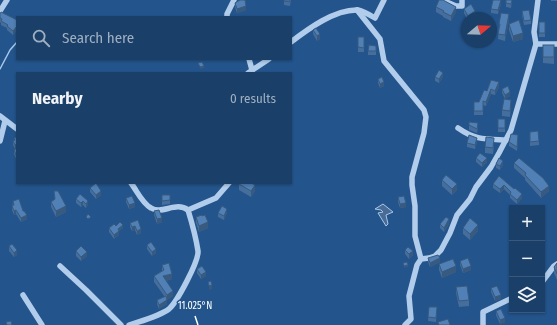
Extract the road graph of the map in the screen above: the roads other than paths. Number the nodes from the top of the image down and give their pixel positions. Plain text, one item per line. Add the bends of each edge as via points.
1 (7, 0) edge
2 (234, 0) edge
3 (384, 0) edge
4 (442, 0) edge
5 (462, 0) edge
6 (538, 0) edge
7 (357, 10) junction
8 (0, 11) edge
9 (227, 16) edge
10 (292, 41) edge
11 (536, 44) junction
12 (557, 44) edge
13 (249, 60) edge
14 (268, 60) edge
15 (250, 71) edge
16 (0, 116) edge
17 (5, 121) junction
18 (16, 128) edge
19 (458, 128) dead end
20 (506, 140) junction
21 (0, 141) edge
22 (132, 184) edge
23 (229, 184) edge
24 (188, 210) junction
25 (420, 259) junction
26 (557, 264) edge
27 (60, 266) dead end
28 (545, 278) edge
29 (23, 295) dead end
30 (509, 299) edge
31 (42, 325) edge
32 (122, 325) edge
33 (129, 325) edge
34 (405, 325) edge
35 (482, 325) edge

1 - 8 street
2 - 9 street
3 - 7 street via 375,18
4 - 5 street via 462,6
6 - 11 street via 534,32
7 - 10 street via 345,11 315,24
7 - 25 street via 380,39 384,61 424,110 426,116 412,177 415,236
11 - 12 street
11 - 20 street via 517,112
13 - 15 street
14 - 15 street
16 - 17 street
17 - 18 street
17 - 21 street
19 - 20 street via 469,136
20 - 25 street via 491,167 457,215 441,250 435,256
22 - 24 street via 152,209 183,207
23 - 24 street via 216,198
24 - 33 street via 198,253 189,278 169,309
25 - 34 street via 410,289 411,319
26 - 28 street
27 - 32 street
29 - 31 street
30 - 35 street via 483,312

